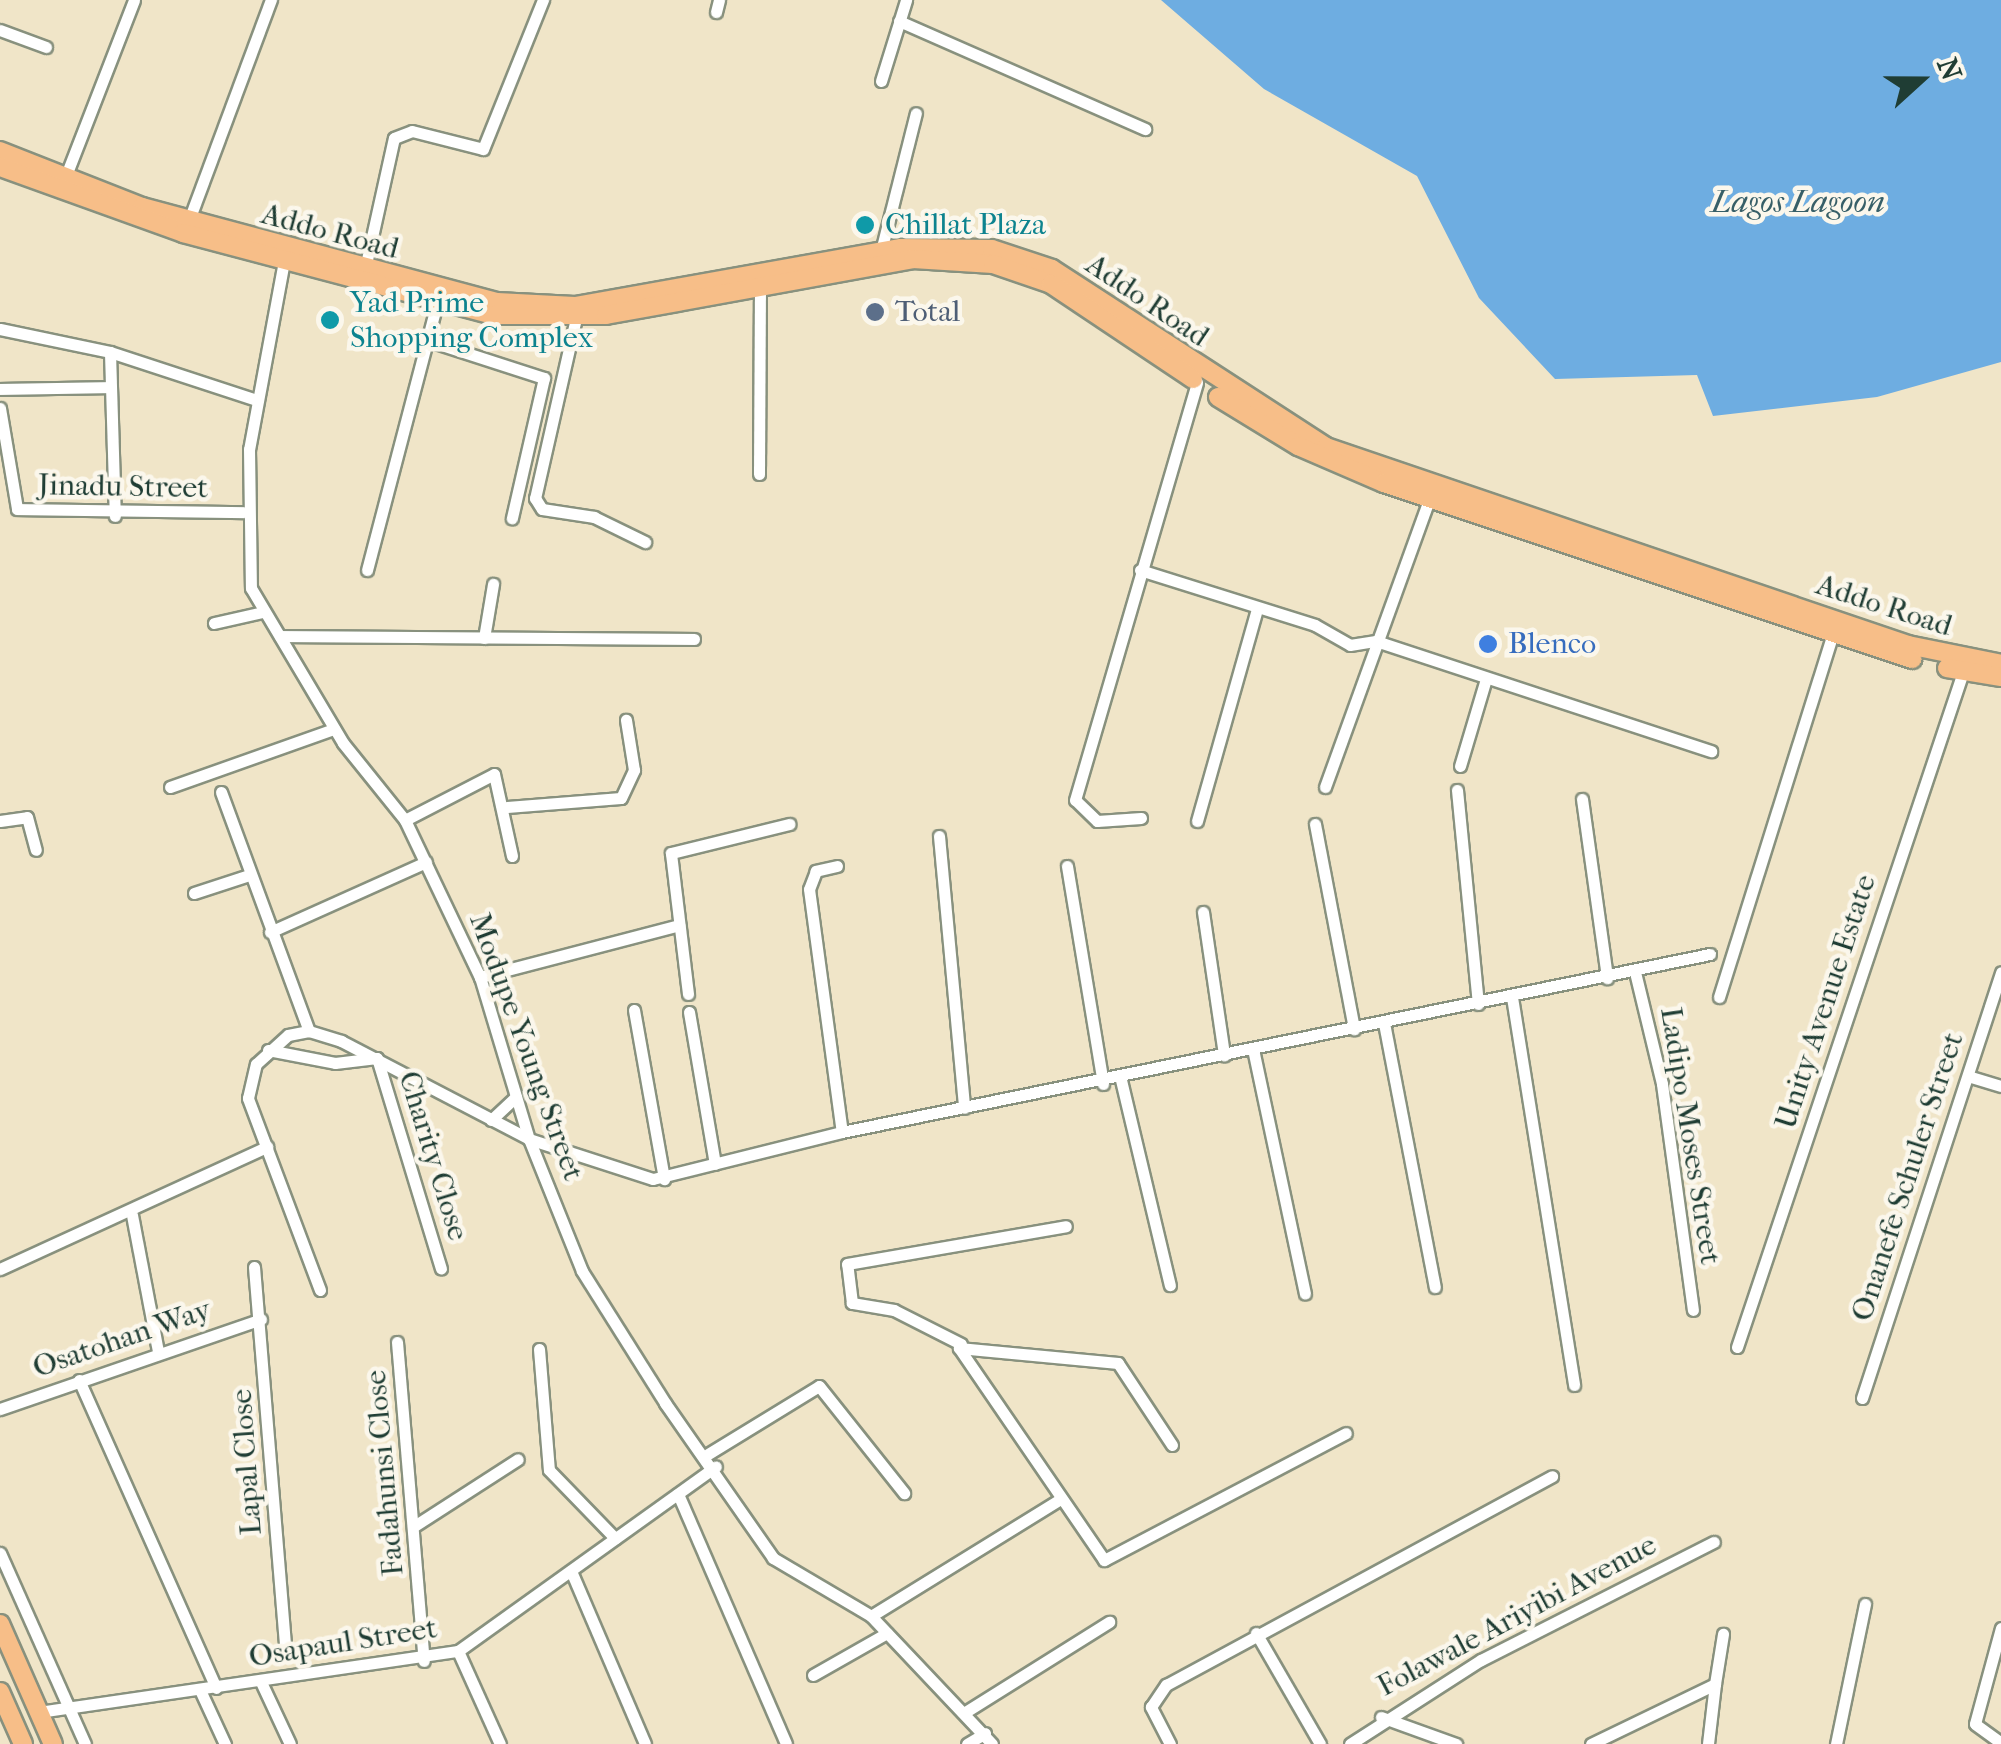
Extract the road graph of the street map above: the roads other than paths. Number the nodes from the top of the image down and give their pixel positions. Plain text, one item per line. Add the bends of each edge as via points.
1 (134, 0) edge
2 (272, 0) edge
3 (542, 0) edge
4 (906, 0) edge
5 (899, 21) junction
6 (0, 30) edge
7 (46, 47) dead end
8 (881, 82) dead end
9 (916, 113) dead end
10 (1145, 129) dead end
11 (0, 152) edge
12 (0, 167) edge
13 (64, 178) junction
14 (189, 220) junction
15 (881, 252) junction
16 (284, 261) junction
17 (363, 276) junction
18 (760, 287) junction
19 (436, 304) junction
20 (576, 318) junction
21 (0, 330) edge
22 (426, 340) junction
23 (110, 352) junction
24 (1197, 382) junction
25 (110, 387) junction
26 (0, 389) edge
27 (257, 400) junction
28 (0, 408) edge
29 (759, 474) dead end
30 (1429, 499) junction
31 (243, 512) junction
32 (115, 516) junction
33 (512, 518) dead end
34 (645, 542) dead end
35 (367, 570) dead end
36 (1140, 570) junction
37 (493, 584) dead end
38 (1257, 609) junction
39 (263, 612) junction
40 (214, 623) dead end
41 (1833, 633) junction
42 (280, 636) junction
43 (484, 638) junction
44 (694, 639) dead end
45 (1376, 641) junction
46 (2001, 664) edge
47 (1963, 672) junction
48 (2001, 677) edge
49 (1486, 679) junction
50 (626, 720) dead end
51 (334, 729) junction
52 (1711, 750) dead end
53 (1460, 766) dead end
54 (1324, 787) dead end
55 (170, 788) dead end
56 (1456, 790) dead end
57 (222, 792) dead end
58 (1582, 800) dead end
59 (506, 807) junction
60 (1141, 818) dead end
61 (405, 820) junction
62 (1197, 820) dead end
63 (0, 821) edge
64 (788, 824) dead end
65 (1315, 824) dead end
66 (939, 836) dead end
67 (36, 850) dead end
68 (512, 856) dead end
69 (426, 862) junction
70 (838, 866) dead end
71 (1067, 866) dead end
72 (248, 875) junction
73 (194, 893) dead end
74 (1203, 912) dead end
75 (679, 924) junction
76 (270, 932) junction
77 (1710, 954) dead end
78 (1635, 972) junction
79 (2001, 972) edge
80 (480, 977) junction
81 (1606, 978) junction
82 (688, 994) dead end
83 (1512, 997) junction
84 (1719, 997) dead end
85 (1478, 1004) junction
86 (634, 1010) dead end
87 (689, 1012) dead end
88 (1384, 1023) junction
89 (1354, 1029) junction
90 (309, 1030) junction
91 (268, 1050) junction
92 (1253, 1050) junction
93 (1224, 1055) junction
94 (378, 1058) junction
95 (1968, 1076) junction
96 (1121, 1080) junction
97 (1103, 1084) junction
98 (2001, 1086) edge
99 (516, 1097) junction
100 (964, 1108) junction
101 (491, 1120) junction
102 (842, 1132) junction
103 (528, 1139) junction
104 (267, 1147) junction
105 (715, 1164) junction
106 (664, 1179) junction
107 (132, 1216) junction
108 (1066, 1226) dead end
109 (254, 1267) dead end
110 (441, 1268) dead end
111 (0, 1269) edge
112 (1170, 1285) dead end
113 (1435, 1287) dead end
114 (320, 1290) dead end
115 (1305, 1294) dead end
116 (1693, 1310) dead end
117 (261, 1319) junction
118 (398, 1342) dead end
119 (962, 1344) junction
120 (1736, 1348) dead end
121 (538, 1349) dead end
122 (158, 1350) junction
123 (79, 1380) junction
124 (1574, 1386) dead end
125 (1862, 1398) dead end
126 (0, 1410) edge
127 (1346, 1434) dead end
128 (1172, 1445) dead end
129 (518, 1459) dead end
130 (712, 1460) junction
131 (1552, 1476) dead end
132 (904, 1493) dead end
133 (678, 1494) junction
134 (1059, 1500) junction
135 (416, 1525) junction
136 (615, 1538) junction
137 (1714, 1542) dead end
138 (0, 1553) edge
139 (571, 1571) junction
140 (1865, 1604) dead end
141 (871, 1616) junction
142 (1109, 1622) dead end
143 (0, 1624) edge
144 (2001, 1628) edge
145 (887, 1633) junction
146 (1256, 1633) junction
147 (1723, 1634) dead end
148 (458, 1650) junction
149 (286, 1653) dead end
150 (424, 1661) junction
151 (813, 1675) dead end
152 (261, 1682) junction
153 (1716, 1684) junction
154 (216, 1688) junction
155 (200, 1690) junction
156 (0, 1692) edge
157 (69, 1708) junction
158 (39, 1712) junction
159 (967, 1712) junction
160 (1381, 1717) junction
161 (988, 1739) edge
162 (2001, 1743) edge
163 (24, 1744) edge
164 (52, 1744) edge
165 (85, 1744) edge
166 (225, 1744) edge
167 (290, 1744) edge
168 (500, 1744) edge
169 (645, 1744) edge
170 (786, 1744) edge
171 (967, 1744) edge
172 (1170, 1744) edge
173 (1320, 1744) edge
174 (1350, 1744) edge
175 (1456, 1744) edge
176 (1592, 1744) edge
177 (1708, 1744) edge
178 (1836, 1744) edge

1 - 13 street
2 - 14 street
3 - 17 street via 483,150 412,131 394,138
4 - 5 street
5 - 8 street
5 - 10 street
6 - 7 street
9 - 15 street
11 - 13 main road, Addo Road
12 - 16 main road, Addo Road
13 - 14 main road, Addo Road
14 - 17 main road, Addo Road
15 - 17 main road, Addo Road via 575,306 467,297
15 - 46 main road, Addo Road via 976,247 1039,264 1326,446 1908,645
16 - 17 main road, Addo Road
16 - 27 street, Modupe Young Street
17 - 19 main road, Addo Road
18 - 20 main road, Addo Road
18 - 24 main road, Addo Road via 912,259 1010,267 1079,300
18 - 29 street
19 - 20 main road, Addo Road
19 - 22 street
20 - 34 street via 535,498 542,509 594,517
21 - 23 street
22 - 33 street via 544,378
22 - 35 street
23 - 25 street
23 - 27 street
24 - 30 main road, Addo Road via 1298,446
24 - 36 street
25 - 26 street
25 - 32 street
27 - 31 street, Modupe Young Street
28 - 32 street, Jinadu Street via 9,498 32,512
30 - 41 main road, Addo Road
30 - 45 street
31 - 32 street, Jinadu Street
31 - 39 street, Modupe Young Street via 251,588
36 - 38 street
36 - 60 street via 1075,805 1097,820
37 - 43 street
38 - 45 street via 1350,645
38 - 62 street
39 - 40 street
39 - 42 street, Modupe Young Street
41 - 47 main road, Addo Road
41 - 84 street
42 - 43 street
42 - 51 street, Modupe Young Street
43 - 44 street
45 - 49 street
45 - 54 street
47 - 48 main road, Addo Road
47 - 120 street, Unity Avenue Estate
49 - 52 street
49 - 53 street
50 - 59 street via 634,770 621,798
51 - 55 street
51 - 61 street, Modupe Young Street
56 - 85 street
57 - 72 street
58 - 81 street
59 - 61 street via 491,774
59 - 68 street
61 - 69 street, Modupe Young Street
63 - 67 street via 27,817
64 - 75 street via 671,853
65 - 89 street
66 - 100 street
69 - 76 street
69 - 80 street, Modupe Young Street
70 - 102 street via 816,871 809,889
71 - 97 street
72 - 73 street
72 - 76 street
74 - 93 street
75 - 80 street
75 - 82 street
76 - 90 street
77 - 78 street
78 - 81 street
78 - 116 street, Ladipo Moses Street via 1662,1084
79 - 95 street, Onanefe Schuler Street
80 - 99 street, Modupe Young Street
81 - 83 street
83 - 85 street
83 - 124 street
85 - 88 street
86 - 106 street
87 - 105 street
88 - 89 street
88 - 113 street
89 - 92 street
90 - 91 street
90 - 94 street
91 - 94 street via 335,1063
91 - 104 street via 248,1098
92 - 93 street
92 - 115 street
93 - 96 street
94 - 101 street
94 - 110 street, Charity Close
95 - 98 street
95 - 125 street, Onanefe Schuler Street
96 - 97 street
96 - 112 street
97 - 100 street
99 - 101 street
99 - 103 street, Modupe Young Street
100 - 102 street
101 - 103 street
102 - 105 street
103 - 106 street via 628,1176
103 - 130 street, Modupe Young Street via 591,1286
104 - 107 street
104 - 114 street
105 - 106 street
107 - 111 street
107 - 122 street
108 - 119 street via 847,1264 852,1302 894,1310
109 - 117 street, Lapal Close
117 - 122 street, Osatohan Way
117 - 149 street, Lapal Close
118 - 135 street, Fadahunsi Close
119 - 128 street via 1118,1363
119 - 134 street via 960,1357 1023,1435
121 - 136 street via 549,1470
122 - 123 street, Osatohan Way
123 - 126 street, Osatohan Way
123 - 154 street
127 - 134 street via 1109,1560
129 - 135 street
130 - 132 street, Osapaul Street via 819,1386
130 - 133 street, Osapaul Street
130 - 141 street, Modupe Young Street via 773,1558
131 - 146 street
133 - 136 street, Osapaul Street
133 - 170 street
134 - 141 street
135 - 150 street, Fadahunsi Close
136 - 139 street, Osapaul Street
137 - 160 street, Folawale Ariyibi Avenue
138 - 157 street
139 - 148 street, Osapaul Street
139 - 169 street
140 - 178 street
141 - 145 street, Modupe Young Street
142 - 159 street
143 - 158 main road
144 - 162 street via 1975,1724
145 - 151 street
145 - 159 street, Modupe Young Street
146 - 172 street via 1156,1695 1152,1711
146 - 173 street
147 - 153 street
148 - 150 street, Osapaul Street
148 - 168 street
150 - 152 street, Osapaul Street
152 - 154 street, Osapaul Street
152 - 167 street
153 - 176 street
153 - 177 street
154 - 155 street, Osapaul Street
155 - 157 street, Osapaul Street
155 - 166 street
156 - 163 main road
157 - 158 street, Osapaul Street
157 - 165 street
158 - 164 main road
159 - 161 street, Modupe Young Street
160 - 174 street, Folawale Ariyibi Avenue
160 - 175 street
161 - 171 street

